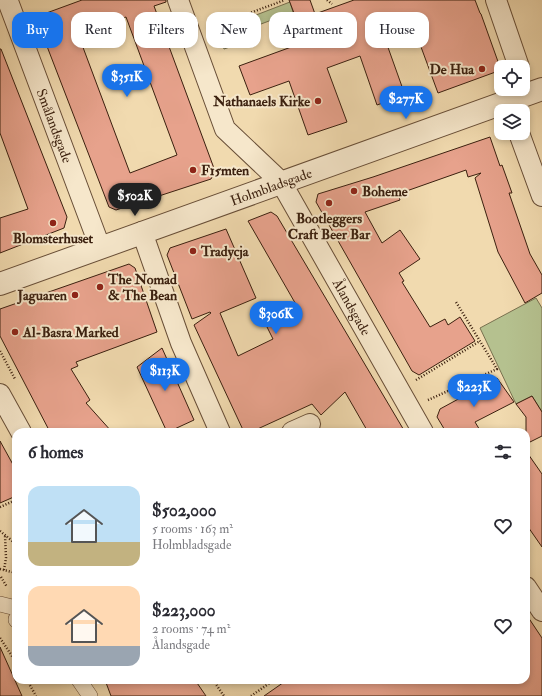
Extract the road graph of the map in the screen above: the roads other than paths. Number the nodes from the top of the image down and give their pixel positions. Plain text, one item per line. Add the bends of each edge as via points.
1 (178, 0) edge
2 (496, 0) edge
3 (9, 4) edge
4 (517, 60) edge
5 (531, 87) edge
6 (511, 104) edge
7 (494, 111) edge
8 (522, 140) edge
9 (281, 182) junction
10 (542, 196) edge
11 (142, 232) junction
12 (100, 247) junction
13 (0, 284) edge
14 (0, 394) edge
15 (310, 424) dead end
16 (19, 428) edge
17 (218, 428) edge
18 (301, 428) edge
19 (421, 428) edge
20 (530, 593) edge
21 (0, 604) edge
22 (12, 607) edge
23 (542, 611) edge
24 (82, 684) edge
25 (90, 696) edge

1 - 9 street, Ålandsgade via 225,129
2 - 4 street
3 - 12 street, Smålandsgade
5 - 6 street, Holmbladsgade
7 - 9 street, Holmbladsgade
8 - 10 street
9 - 11 street, Holmbladsgade
9 - 19 street, Ålandsgade
11 - 12 street, Holmbladsgade
11 - 17 street via 181,343
12 - 13 street, Holmbladsgade
14 - 16 street
15 - 18 street
20 - 23 street
21 - 22 street
24 - 25 street

